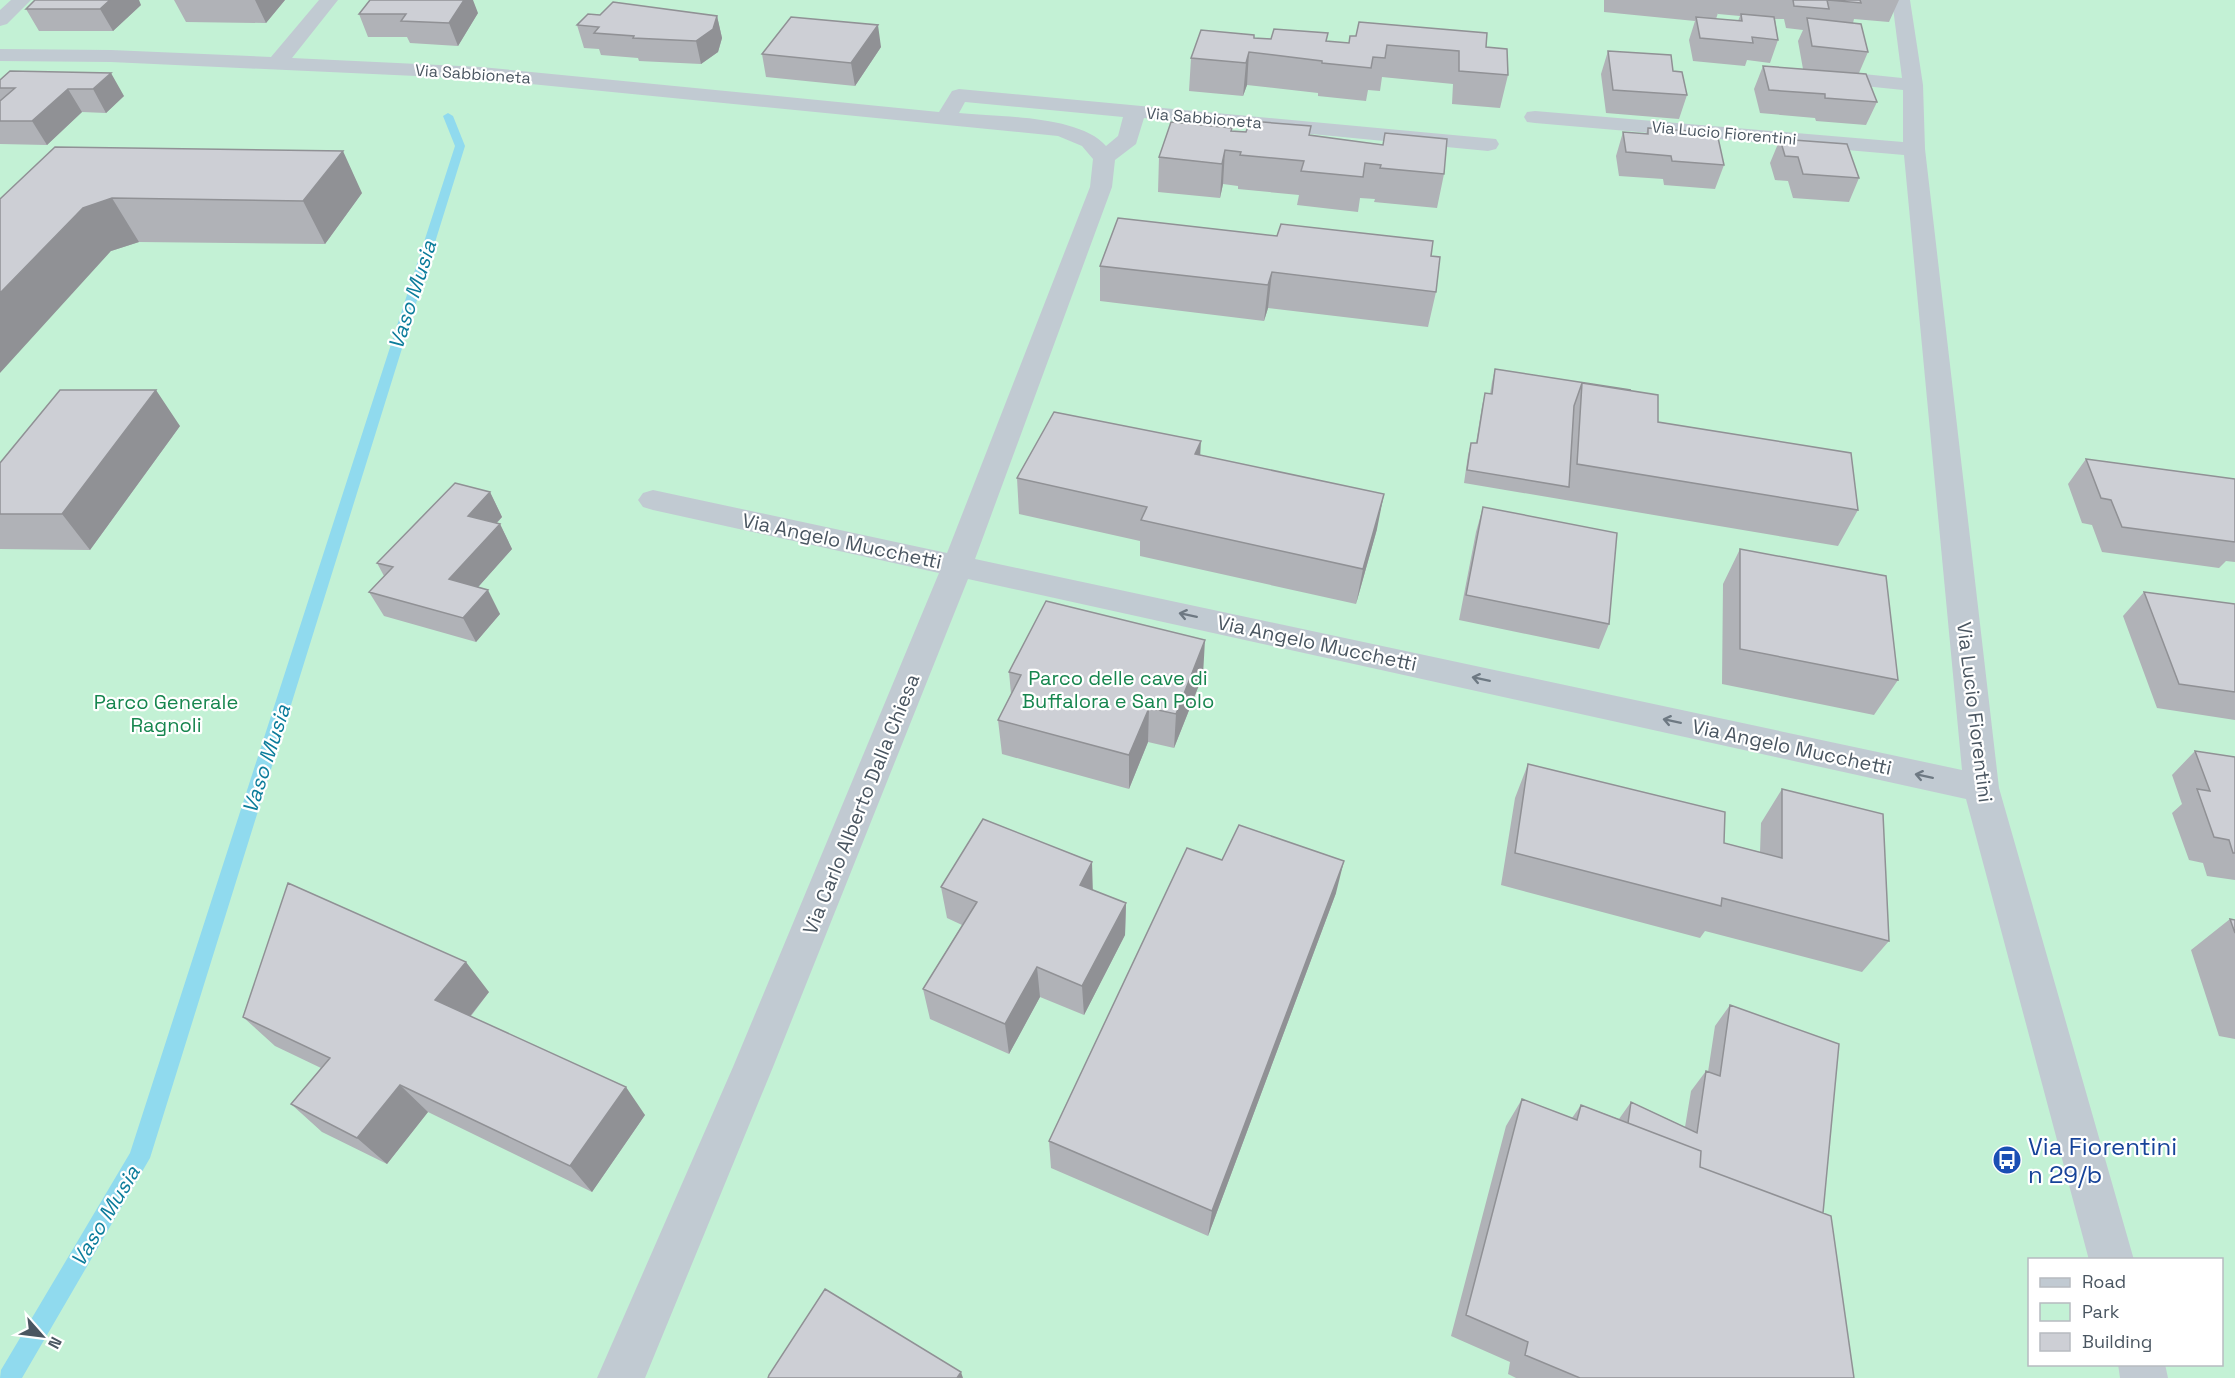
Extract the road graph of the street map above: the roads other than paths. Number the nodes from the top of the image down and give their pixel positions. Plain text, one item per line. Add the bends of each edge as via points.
1 (22, 0) edge
2 (329, 0) edge
3 (1901, 0) edge
4 (0, 20) edge
5 (0, 56) edge
6 (278, 62) junction
7 (1807, 75) edge
8 (1913, 84) junction
9 (1135, 111) junction
10 (1535, 117) dead end
11 (945, 119) junction
12 (1488, 144) dead end
13 (1914, 149) junction
14 (1104, 158) junction
15 (653, 500) dead end
16 (958, 565) junction
17 (1981, 788) junction
18 (2111, 1258) edge
19 (621, 1378) edge

1 - 4 street
2 - 6 street
3 - 8 street, Via Lucio Fiorentini
5 - 6 street, Via Sabbioneta
6 - 11 street, Via Sabbioneta via 481,73
7 - 8 street
8 - 13 street, Via Lucio Fiorentini
9 - 11 street, Via Sabbioneta via 959,95
9 - 12 street, Via Sabbioneta
9 - 14 street, Via Sabbioneta via 1128,140
10 - 13 street, Via Lucio Fiorentini
11 - 14 street, Via Sabbioneta via 1062,130 1090,141
13 - 17 street, Via Lucio Fiorentini
14 - 16 street, Via Carlo Alberto Dalla Chiesa via 1098,226
15 - 16 street, Via Angelo Mucchetti
17 -> 16 street, Via Angelo Mucchetti
16 - 19 street, Via Carlo Alberto Dalla Chiesa
17 - 18 street, Via Lucio Fiorentini

